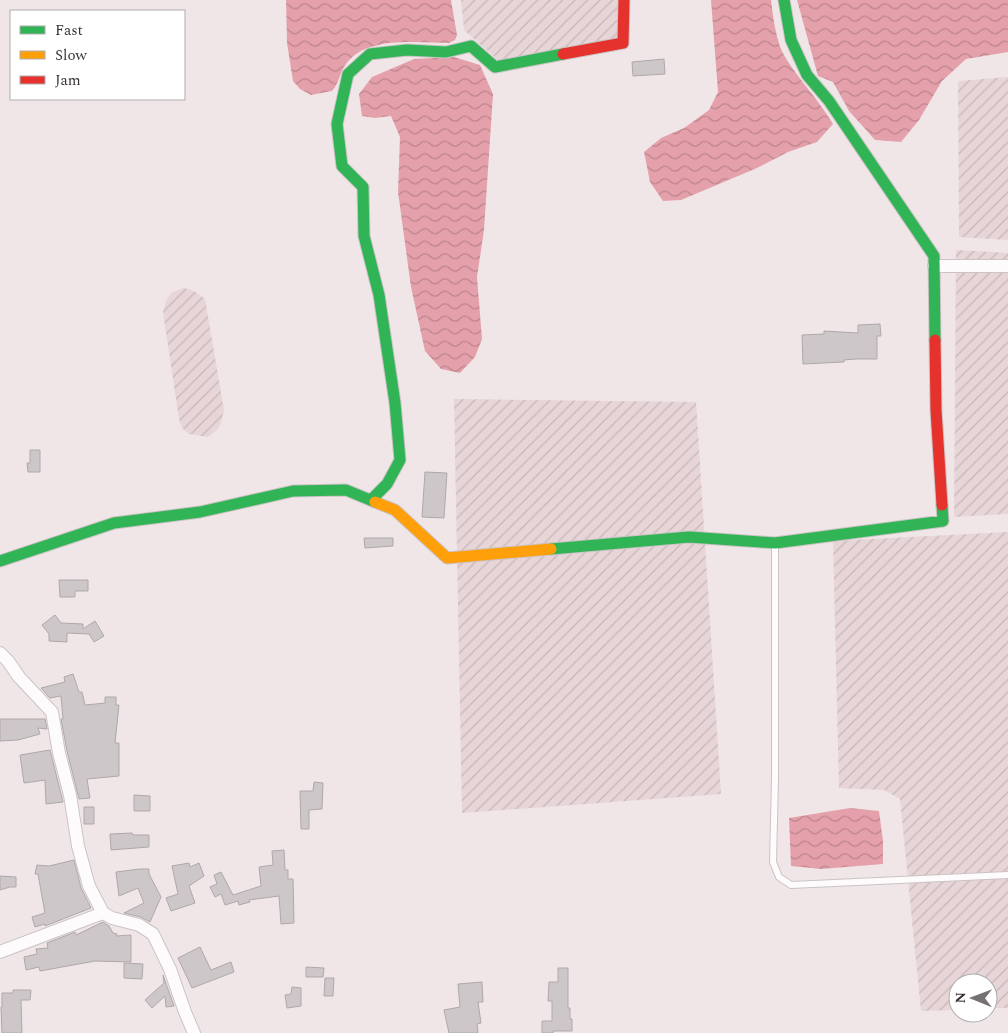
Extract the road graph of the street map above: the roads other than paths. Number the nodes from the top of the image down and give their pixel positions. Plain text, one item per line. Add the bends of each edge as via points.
1 (624, 0) edge
2 (784, 0) edge
3 (934, 266) junction
4 (1008, 266) edge
5 (371, 500) junction
6 (775, 543) junction
7 (0, 561) edge
8 (0, 653) edge
9 (1008, 875) edge
10 (103, 913) junction
11 (0, 952) edge
12 (194, 1033) edge

1 - 5 street via 623,43 495,67 472,46 446,52 370,54 348,74 337,124 342,166 363,187 364,236 380,305 400,460 387,484
2 - 3 street via 791,40 807,75 829,101 934,256
3 - 4 street
3 - 6 street via 936,410 942,521
5 - 6 street via 395,510 447,558 690,537
5 - 7 street via 346,490 293,491 200,512 114,523
6 - 9 lane via 773,862 779,877 792,885
8 - 10 street via 52,712 78,846 90,886
10 - 11 street
10 - 12 street via 139,925 153,934

